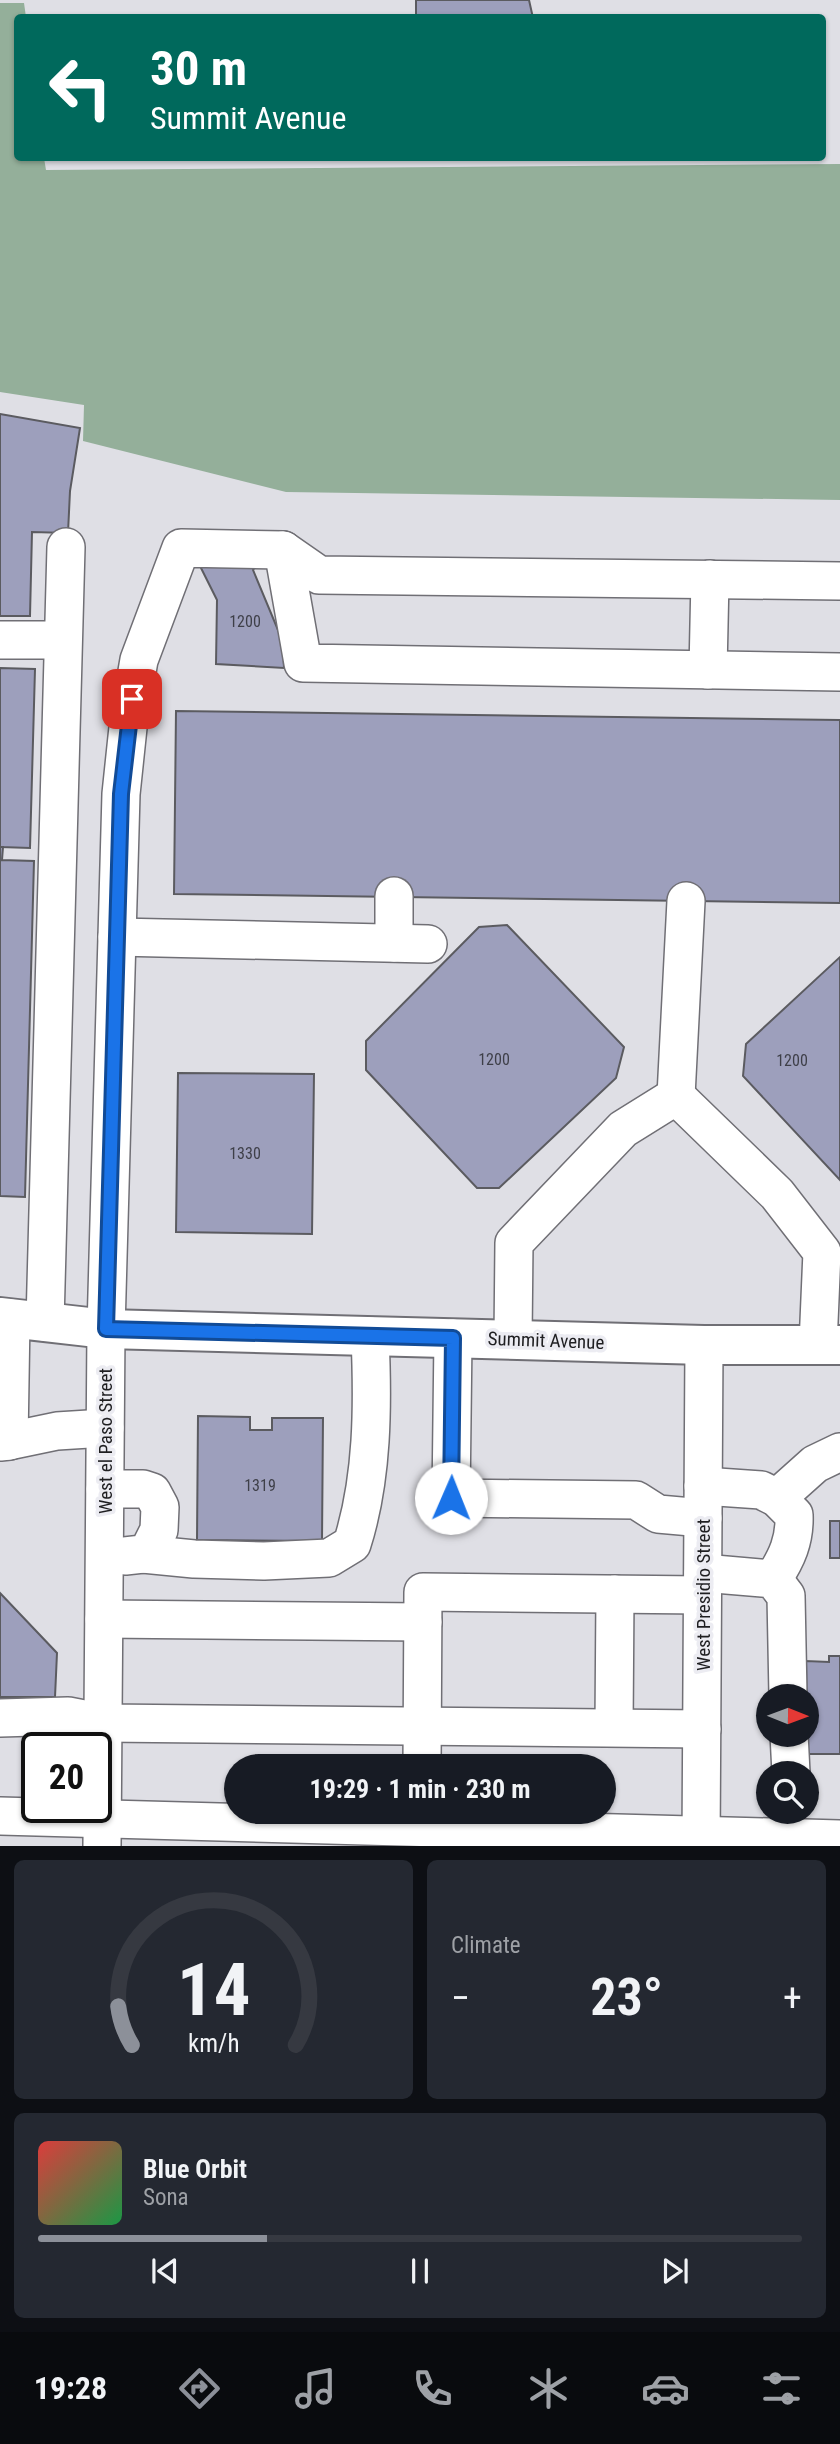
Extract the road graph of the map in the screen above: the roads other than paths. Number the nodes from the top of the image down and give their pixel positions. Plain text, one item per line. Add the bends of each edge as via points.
1 (66, 547) dead end
2 (283, 550) junction
3 (710, 579) junction
4 (840, 581) edge
5 (0, 640) edge
6 (62, 640) junction
7 (708, 670) junction
8 (840, 672) edge
9 (394, 897) dead end
10 (686, 901) dead end
11 (117, 937) junction
12 (676, 1096) junction
13 (19, 1319) edge
14 (106, 1329) junction
15 (370, 1336) junction
16 (453, 1338) junction
17 (513, 1339) junction
18 (704, 1345) junction
19 (829, 1345) edge
20 (106, 1427) junction
21 (5, 1442) edge
22 (840, 1452) edge
23 (105, 1489) junction
24 (777, 1499) junction
25 (703, 1502) junction
26 (143, 1554) junction
27 (105, 1559) junction
28 (773, 1579) junction
29 (703, 1584) junction
30 (615, 1594) junction
31 (104, 1619) junction
32 (423, 1622) junction
33 (788, 1684) edge
34 (0, 1718) edge
35 (104, 1723) junction
36 (422, 1726) junction
37 (614, 1727) junction
38 (702, 1729) junction
39 (422, 1754) edge
40 (0, 1816) edge
41 (793, 1825) edge
42 (414, 1828) edge
43 (103, 1832) edge
44 (840, 1839) edge
45 (701, 1841) edge

1 - 6 street
2 - 3 street via 319,575
2 - 7 street via 303,663
2 - 11 street, West el Paso Street via 181,548 139,660 129,718 121,794
3 - 4 street
3 - 7 street
5 - 6 street
6 - 13 street
7 - 8 street
9 - 11 street via 411,944
10 - 12 street
11 - 14 street, West el Paso Street
12 - 17 street via 623,1129 514,1243
12 - 19 street via 777,1194 822,1252
13 - 14 main road, Summit Avenue
13 - 21 street
14 - 15 main road, Summit Avenue
14 - 20 street, West el Paso Street
15 - 16 main road, Summit Avenue
15 - 26 street via 373,1408 361,1517 352,1544 329,1558 264,1561
16 - 17 main road, Summit Avenue
16 - 25 street via 451,1498 636,1500 658,1514
17 - 18 main road, Summit Avenue
18 - 19 main road, Summit Avenue
18 - 25 street, West Presidio Street
20 - 21 street
20 - 23 street, West el Paso Street
22 - 24 street via 815,1464
23 - 26 street via 152,1492 160,1507 159,1530
23 - 27 street, West el Paso Street
24 - 25 street via 761,1490
24 - 28 street via 794,1515 795,1532
25 - 29 street, West Presidio Street
26 - 27 street
27 - 31 street, West el Paso Street
28 - 29 street
28 - 33 street via 786,1596
29 - 30 street
29 - 38 street, West Presidio Street
30 - 32 street via 423,1592
30 - 37 street
31 - 32 street
31 - 35 street, West el Paso Street
32 - 36 street
34 - 35 street via 68,1716
35 - 36 street
35 - 43 street, West el Paso Street
36 - 37 street
36 - 39 street
37 - 38 street
38 - 45 street, West Presidio Street
40 - 43 street
41 - 44 street
41 - 45 street
42 - 43 street
42 - 45 street

